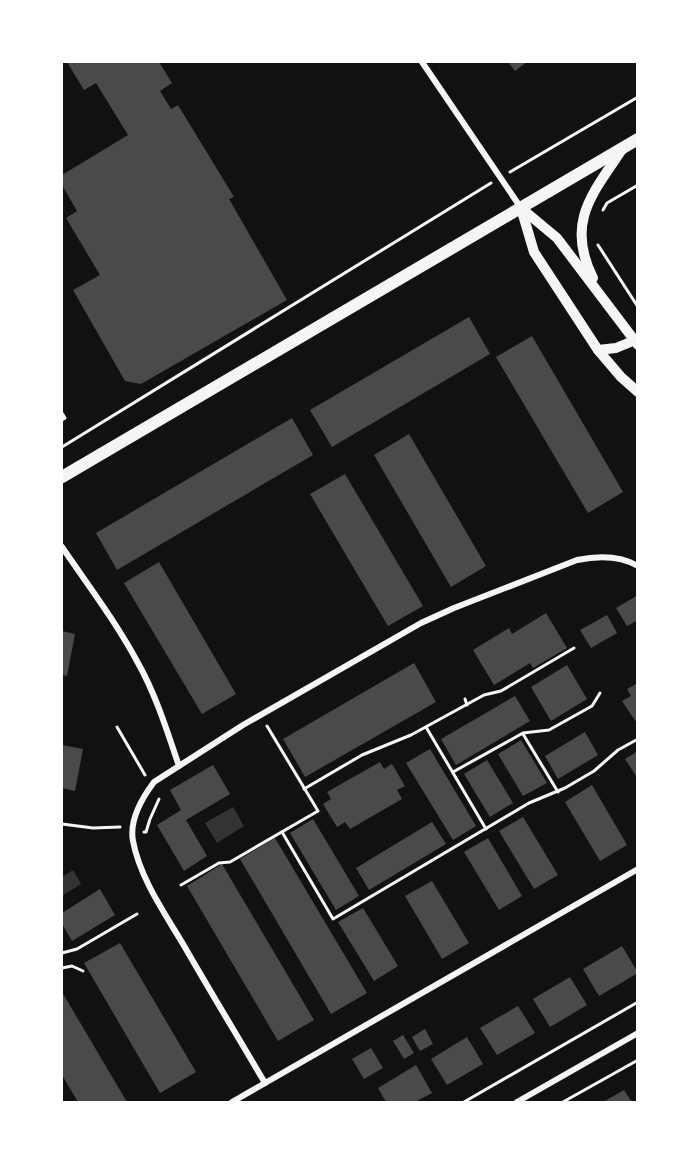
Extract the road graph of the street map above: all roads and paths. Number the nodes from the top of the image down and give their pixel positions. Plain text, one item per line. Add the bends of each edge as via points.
1 (422, 62) edge
2 (638, 97) edge
3 (638, 139) edge
4 (623, 147) junction
5 (501, 177) junction
6 (638, 185) edge
7 (521, 208) junction
8 (602, 212) dead end
9 (596, 241) dead end
10 (607, 305) junction
11 (638, 307) edge
12 (635, 343) edge
13 (598, 350) junction
14 (638, 392) edge
15 (62, 413) edge
16 (62, 420) edge
17 (62, 447) edge
18 (62, 477) edge
19 (62, 547) edge
20 (638, 566) edge
21 (574, 648) dead end
22 (600, 693) dead end
23 (465, 699) dead end
24 (467, 705) junction
25 (117, 727) dead end
26 (426, 727) junction
27 (258, 730) dead end
28 (523, 733) junction
29 (638, 739) edge
30 (179, 766) junction
31 (453, 772) junction
32 (144, 774) dead end
33 (304, 789) junction
34 (558, 792) junction
35 (161, 795) dead end
36 (62, 824) edge
37 (118, 826) dead end
38 (486, 829) junction
39 (282, 831) junction
40 (146, 832) dead end
41 (638, 869) edge
42 (181, 885) dead end
43 (137, 914) dead end
44 (62, 952) edge
45 (62, 968) edge
46 (83, 971) dead end
47 (638, 1002) edge
48 (638, 1033) edge
49 (638, 1059) edge
50 (265, 1083) junction
51 (232, 1102) edge
52 (464, 1102) edge
53 (517, 1102) edge
54 (563, 1102) edge

1 - 5 street
2 - 5 path
3 - 4 main road
4 - 7 main road
4 - 10 street via 593,192 582,226 586,265
5 - 7 street
5 - 17 path
6 - 8 path via 607,203
7 - 10 street via 557,238
7 - 13 street via 534,252
7 - 18 main road
9 - 11 path
10 - 12 street
12 - 13 street
13 - 14 street
15 - 16 path
19 - 30 street via 139,664
20 - 30 street via 628,560 609,558 577,560 454,608 277,705
21 - 24 path via 501,691
22 - 28 path via 592,706 549,730
23 - 24 path
24 - 26 path
25 - 32 path
26 - 31 path
26 - 33 path via 363,755
27 - 33 path via 266,725
28 - 31 path
28 - 34 path
29 - 34 path
30 - 50 street via 147,791 137,809 132,840 147,882
31 - 38 path
33 - 39 path via 318,811
34 - 38 path via 529,803
35 - 40 path
36 - 37 path
38 - 39 path via 333,919
39 - 42 path
41 - 50 street
43 - 44 path via 77,949
45 - 46 path via 72,966
47 - 52 path
48 - 53 street
49 - 54 path
50 - 51 street

